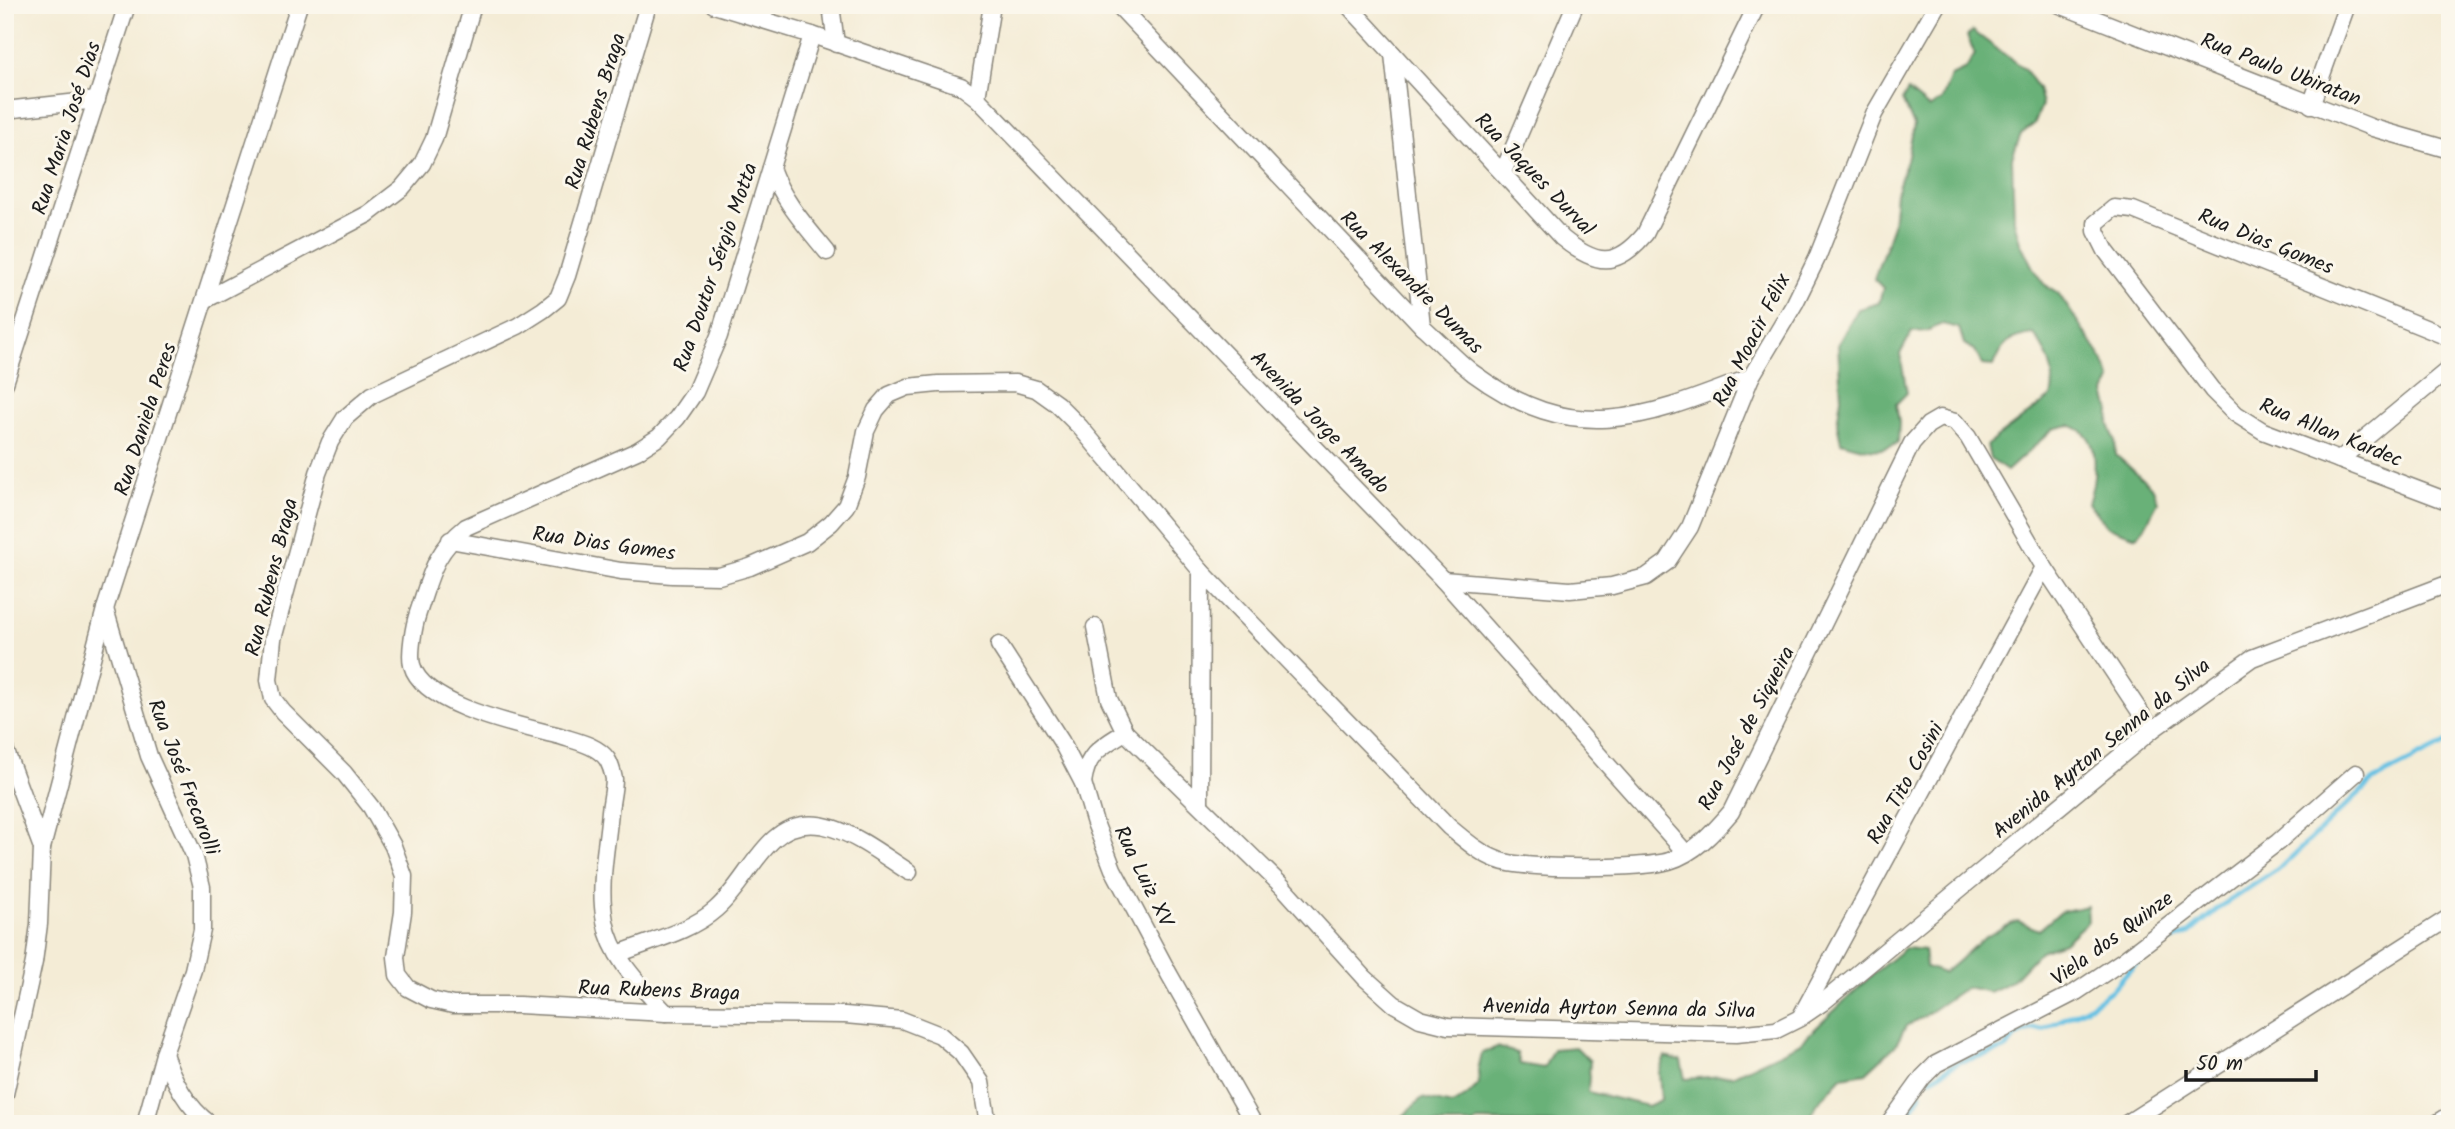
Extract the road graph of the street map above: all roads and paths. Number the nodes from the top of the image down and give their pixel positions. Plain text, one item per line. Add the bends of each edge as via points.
1 (128, 5) edge
2 (299, 5) edge
3 (473, 5) edge
4 (648, 5) edge
5 (714, 5) edge
6 (831, 5) edge
7 (992, 5) edge
8 (1118, 5) edge
9 (1348, 5) edge
10 (1757, 5) edge
11 (1937, 5) edge
12 (2060, 5) edge
13 (2347, 5) edge
14 (1573, 6) edge
15 (812, 35) junction
16 (836, 44) junction
17 (1393, 54) junction
18 (977, 98) junction
19 (97, 100) junction
20 (2311, 104) junction
21 (5, 110) edge
22 (2450, 150) edge
23 (771, 168) junction
24 (1503, 172) junction
25 (2106, 251) joint
26 (827, 252) dead end
27 (205, 300) junction
28 (1422, 326) junction
29 (2450, 338) edge
30 (2450, 368) edge
31 (1751, 377) junction
32 (5, 383) edge
33 (2339, 460) junction
34 (2450, 502) edge
35 (450, 540) junction
36 (2044, 567) junction
37 (1201, 570) junction
38 (1443, 580) junction
39 (2450, 583) edge
40 (105, 609) junction
41 (1095, 627) dead end
42 (999, 645) dead end
43 (2152, 730) junction
44 (1125, 732) junction
45 (5, 749) edge
46 (2356, 773) dead end
47 (1083, 783) junction
48 (1200, 804) junction
49 (42, 848) junction
50 (1686, 853) junction
51 (909, 872) dead end
52 (2450, 917) edge
53 (618, 954) junction
54 (666, 1013) junction
55 (1800, 1018) junction
56 (164, 1054) junction
57 (5, 1094) edge
58 (2450, 1115) edge
59 (145, 1124) edge
60 (210, 1124) edge
61 (988, 1124) edge
62 (1254, 1124) edge
63 (1889, 1124) edge
64 (2126, 1124) edge
65 (2436, 1124) edge

1 - 19 street, Rua Maria José Dias
2 - 27 street, Rua Daniela Peres
3 - 27 street via 434,139 422,164 402,188 368,214
4 - 54 street, Rua Rubens Braga via 558,298 518,326 372,395 345,418 318,473 274,639 269,680 273,699 371,807 393,846 404,876 396,957 398,975 408,988 453,1005
5 - 15 street, Avenida Jorge Amado
6 - 16 street
7 - 18 street
8 - 28 street, Rua Alexandre Dumas
9 - 17 street, Rua Jaques Durval
10 - 24 street, Rua Jaques Durval via 1645,234 1620,258 1601,260 1581,254
11 - 31 street, Rua Moacir Félix via 1874,114 1817,258
12 - 20 street, Rua Paulo Ubiratan
13 - 20 street
14 - 24 street
15 - 16 street, Avenida Jorge Amado
15 - 23 street, Rua Doutor Sérgio Motta
16 - 18 street, Avenida Jorge Amado via 961,86
17 - 24 street, Rua Jaques Durval
17 - 28 street
18 - 38 street, Avenida Jorge Amado
19 - 21 street
19 - 32 street, Rua Maria José Dias
20 - 22 street, Rua Paulo Ubiratan
23 - 26 street via 788,204
23 - 35 street, Rua Doutor Sérgio Motta via 719,336 695,392 677,418 637,451 466,527
25 - 29 street, Rua Dias Gomes via 2096,223 2114,208 2133,210
25 - 33 street, Rua Allan Kardec via 2212,390 2236,414 2263,430
27 - 40 street, Rua Daniela Peres
28 - 31 street, Rua Alexandre Dumas via 1473,373 1528,406 1577,419 1628,418 1673,408
30 - 33 street
31 - 38 street, Rua Moacir Félix via 1690,527 1667,562 1646,578 1570,590
33 - 34 street, Rua Allan Kardec
35 - 37 street, Rua Dias Gomes via 621,571 719,576 807,542 831,523 846,506 866,431 889,396 908,387 1015,383 1036,388 1057,404
35 - 53 street, Rua Doutor Sérgio Motta via 440,553 414,625 412,665 434,693 479,713 573,740 607,759 614,777 602,887 605,923
36 - 43 street, Rua José de Siqueira
36 - 50 street, Rua José de Siqueira via 1968,437 1955,422 1940,418 1928,425 1912,443 1731,812 1713,834
36 - 55 street, Rua Tito Cosini
37 - 48 street
37 - 50 street, Rua José de Siqueira via 1477,850 1500,862 1617,867 1667,862
38 - 50 street, Avenida Jorge Amado
39 - 43 street, Avenida Ayrton Senna da Silva via 2252,658
40 - 49 street, Rua Daniela Peres
40 - 56 street, Rua José Frecarolli via 145,743 194,855 202,887 202,930 193,970
41 - 44 street, Avenida Ayrton Senna da Silva via 1109,699
42 - 47 street, Rua Luiz XV
43 - 55 street, Avenida Ayrton Senna da Silva
44 - 47 street via 1092,756
44 - 48 street, Avenida Ayrton Senna da Silva
45 - 49 street
46 - 63 street, Viela dos Quinze via 2251,864 2121,962 2076,992 1936,1064
47 - 62 street, Rua Luiz XV via 1113,869
48 - 55 street, Avenida Ayrton Senna da Silva via 1365,978 1394,1004 1420,1019 1448,1026 1735,1034 1776,1030
49 - 57 street via 34,962
51 - 53 street via 841,830 818,824 793,827 774,838 714,911
52 - 64 street
53 - 54 street, Rua Doutor Sérgio Motta
54 - 61 street, Rua Rubens Braga via 902,1020 940,1035 961,1053 981,1082
56 - 59 street, Rua José Frecarolli
56 - 60 street via 183,1095
58 - 65 street

